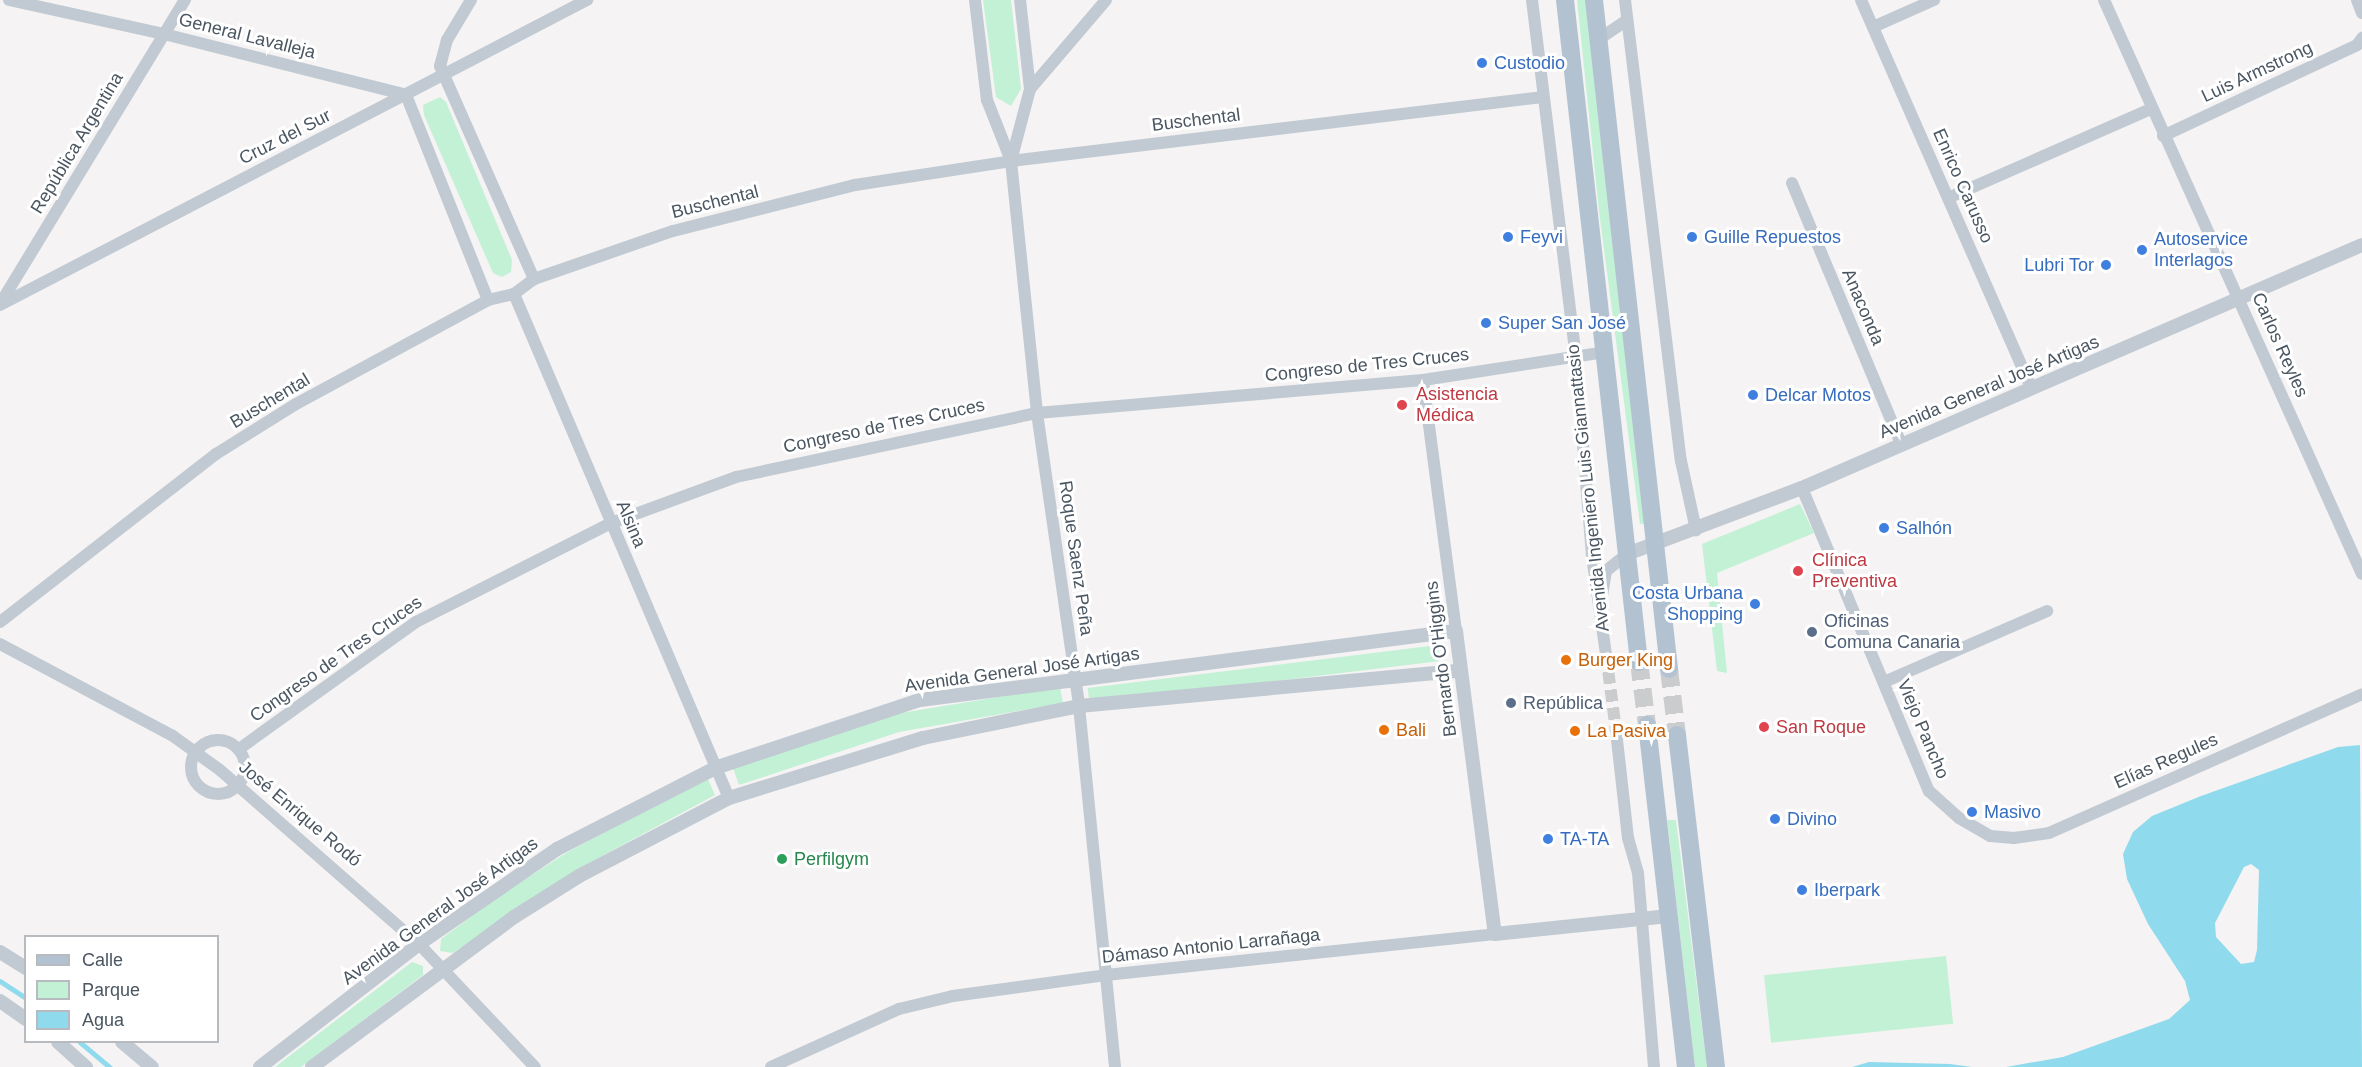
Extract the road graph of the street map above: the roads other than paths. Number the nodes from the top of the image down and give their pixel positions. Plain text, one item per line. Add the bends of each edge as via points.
1 (9, 0) edge
2 (185, 0) edge
3 (471, 0) edge
4 (587, 0) edge
5 (975, 0) edge
6 (1020, 0) edge
7 (1106, 0) edge
8 (1532, 0) edge
9 (1565, 0) edge
10 (1594, 0) edge
11 (1625, 0) edge
12 (1861, 0) edge
13 (1934, 0) edge
14 (2104, 0) edge
15 (2357, 0) edge
16 (2362, 13) edge
17 (1627, 20) junction
18 (1873, 27) junction
19 (164, 34) junction
20 (2362, 38) edge
21 (1599, 39) junction
22 (443, 75) junction
23 (1030, 89) junction
24 (406, 95) junction
25 (1543, 97) junction
26 (2151, 109) junction
27 (2163, 136) junction
28 (1011, 160) junction
29 (1792, 183) dead end
30 (1948, 198) junction
31 (2362, 245) edge
32 (534, 279) junction
33 (514, 294) junction
34 (2240, 298) junction
35 (488, 300) junction
36 (0, 304) edge
37 (1605, 352) junction
38 (1576, 357) junction
39 (1424, 380) junction
40 (2031, 388) junction
41 (1037, 413) junction
42 (1901, 444) junction
43 (1802, 488) junction
44 (611, 523) junction
45 (1696, 530) junction
46 (1657, 544) junction
47 (1627, 554) junction
48 (2362, 574) edge
49 (2047, 611) dead end
50 (0, 622) edge
51 (1601, 622) junction
52 (1456, 631) junction
53 (0, 644) edge
54 (1606, 654) tunnel mouth
55 (1639, 662) tunnel mouth
56 (1669, 669) tunnel mouth
57 (1459, 670) junction
58 (1075, 679) junction
59 (1884, 681) junction
60 (2362, 693) edge
61 (1079, 706) junction
62 (1647, 725) tunnel mouth
63 (1616, 730) tunnel mouth
64 (1677, 735) tunnel mouth
65 (239, 749) junction
66 (195, 752) junction
67 (715, 768) junction
68 (238, 785) junction
69 (729, 798) junction
70 (1980, 832) joint
71 (1669, 916) junction
72 (1640, 919) junction
73 (1495, 934) junction
74 (419, 944) junction
75 (0, 952) edge
76 (24, 968) edge
77 (439, 970) junction
78 (1106, 975) junction
79 (0, 1001) edge
80 (24, 1018) edge
81 (60, 1043) edge
82 (124, 1043) edge
83 (86, 1067) edge
84 (152, 1067) edge
85 (260, 1067) edge
86 (312, 1067) edge
87 (535, 1067) edge
88 (771, 1067) edge
89 (1115, 1067) edge
90 (1654, 1067) edge
91 (1686, 1067) edge
92 (1716, 1067) edge

1 - 19 street, General Lavalleja
2 - 19 street, República Argentina
3 - 22 street via 441,54
4 - 22 street, Cruz del Sur
5 - 28 street, Roque Saenz Peña via 987,100
6 - 23 street, Roque Saenz Peña
7 - 23 street
8 - 25 street, Avenida Ingeniero Luis Giannattasio
9 - 37 main road, Avenida Ingeniero Luis Giannattasio
10 - 21 main road
11 - 17 street
12 - 18 street, Enrico Carusso
13 - 18 street
14 - 26 street, Carlos Reyles
15 - 16 street
17 - 21 street
17 - 45 street via 1681,461
18 - 30 street, Enrico Carusso
19 - 24 street, General Lavalleja
19 - 36 street, República Argentina
20 - 27 street, Luis Armstrong via 2357,45
21 - 46 main road
22 - 24 street, Cruz del Sur
22 - 32 street
23 - 28 street, Roque Saenz Peña
24 - 35 street
24 - 36 street, Cruz del Sur
25 - 28 street, Buschental
25 - 38 street, Avenida Ingeniero Luis Giannattasio
26 - 27 street, Carlos Reyles
26 - 30 street
27 - 34 street, Carlos Reyles
28 - 32 street, Buschental via 855,185 672,231
28 - 41 street, Roque Saenz Peña
29 - 42 street, Anaconda
30 - 40 street, Enrico Carusso
31 - 34 street, Avenida General José Artigas
32 - 33 street, Buschental
33 - 35 street, Buschental
33 - 44 street, Alsina
34 - 40 street, Avenida General José Artigas
34 - 48 street, Carlos Reyles
35 - 50 street, Buschental via 296,404 216,454
37 - 38 street, Congreso de Tres Cruces
37 - 47 main road, Avenida Ingeniero Luis Giannattasio
38 - 39 street, Congreso de Tres Cruces
38 - 51 street, Avenida Ingeniero Luis Giannattasio
39 - 41 street, Congreso de Tres Cruces
39 - 52 street, Bernardo O'Higgins
40 - 42 street, Avenida General José Artigas
41 - 44 street, Congreso de Tres Cruces via 736,477
41 - 58 street, Roque Saenz Peña
42 - 43 street, Avenida General José Artigas
43 - 45 street, Avenida General José Artigas
43 - 59 street, Viejo Pancho
44 - 65 street, Congreso de Tres Cruces via 416,621
44 - 67 street, Alsina
45 - 46 street, Avenida General José Artigas
46 - 47 street, Avenida General José Artigas
46 - 56 main road
47 - 51 street via 1606,571
47 - 55 main road, Avenida Ingeniero Luis Giannattasio
49 - 59 street
51 - 54 street, Avenida Ingeniero Luis Giannattasio
52 - 57 street, Bernardo O'Higgins
52 - 58 street, Avenida General José Artigas
53 - 66 street, José Enrique Rodó
57 - 61 street
57 - 73 street, Bernardo O'Higgins
58 - 61 street, Roque Saenz Peña
58 - 67 street, Avenida General José Artigas via 920,700
59 - 70 street, Viejo Pancho via 1929,791
60 - 70 street, Elías Regules via 2049,833 2014,838
61 - 69 street via 914,741
61 - 78 street, Roque Saenz Peña
62 - 71 main road
63 - 72 street via 1628,838 1638,873
64 - 92 main road
65 - 66 street via 231,742 211,740
65 - 68 street via 245,767
66 - 68 street, José Enrique Rodó
66 - 68 street via 191,772 201,789 220,794
67 - 69 street, Alsina
67 - 74 street, Avenida General José Artigas via 557,849
68 - 74 street, José Enrique Rodó
69 - 77 street via 579,876
71 - 72 street, Dámaso Antonio Larrañaga
71 - 91 main road
72 - 73 street, Dámaso Antonio Larrañaga
72 - 90 street
73 - 78 street, Dámaso Antonio Larrañaga
74 - 77 street, José Enrique Rodó
74 - 85 street, Avenida General José Artigas
75 - 76 street
77 - 86 street
77 - 87 street, José Enrique Rodó
78 - 88 street, Dámaso Antonio Larrañaga via 953,996 899,1009
78 - 89 street, Roque Saenz Peña
79 - 80 street
81 - 83 street
82 - 84 street

